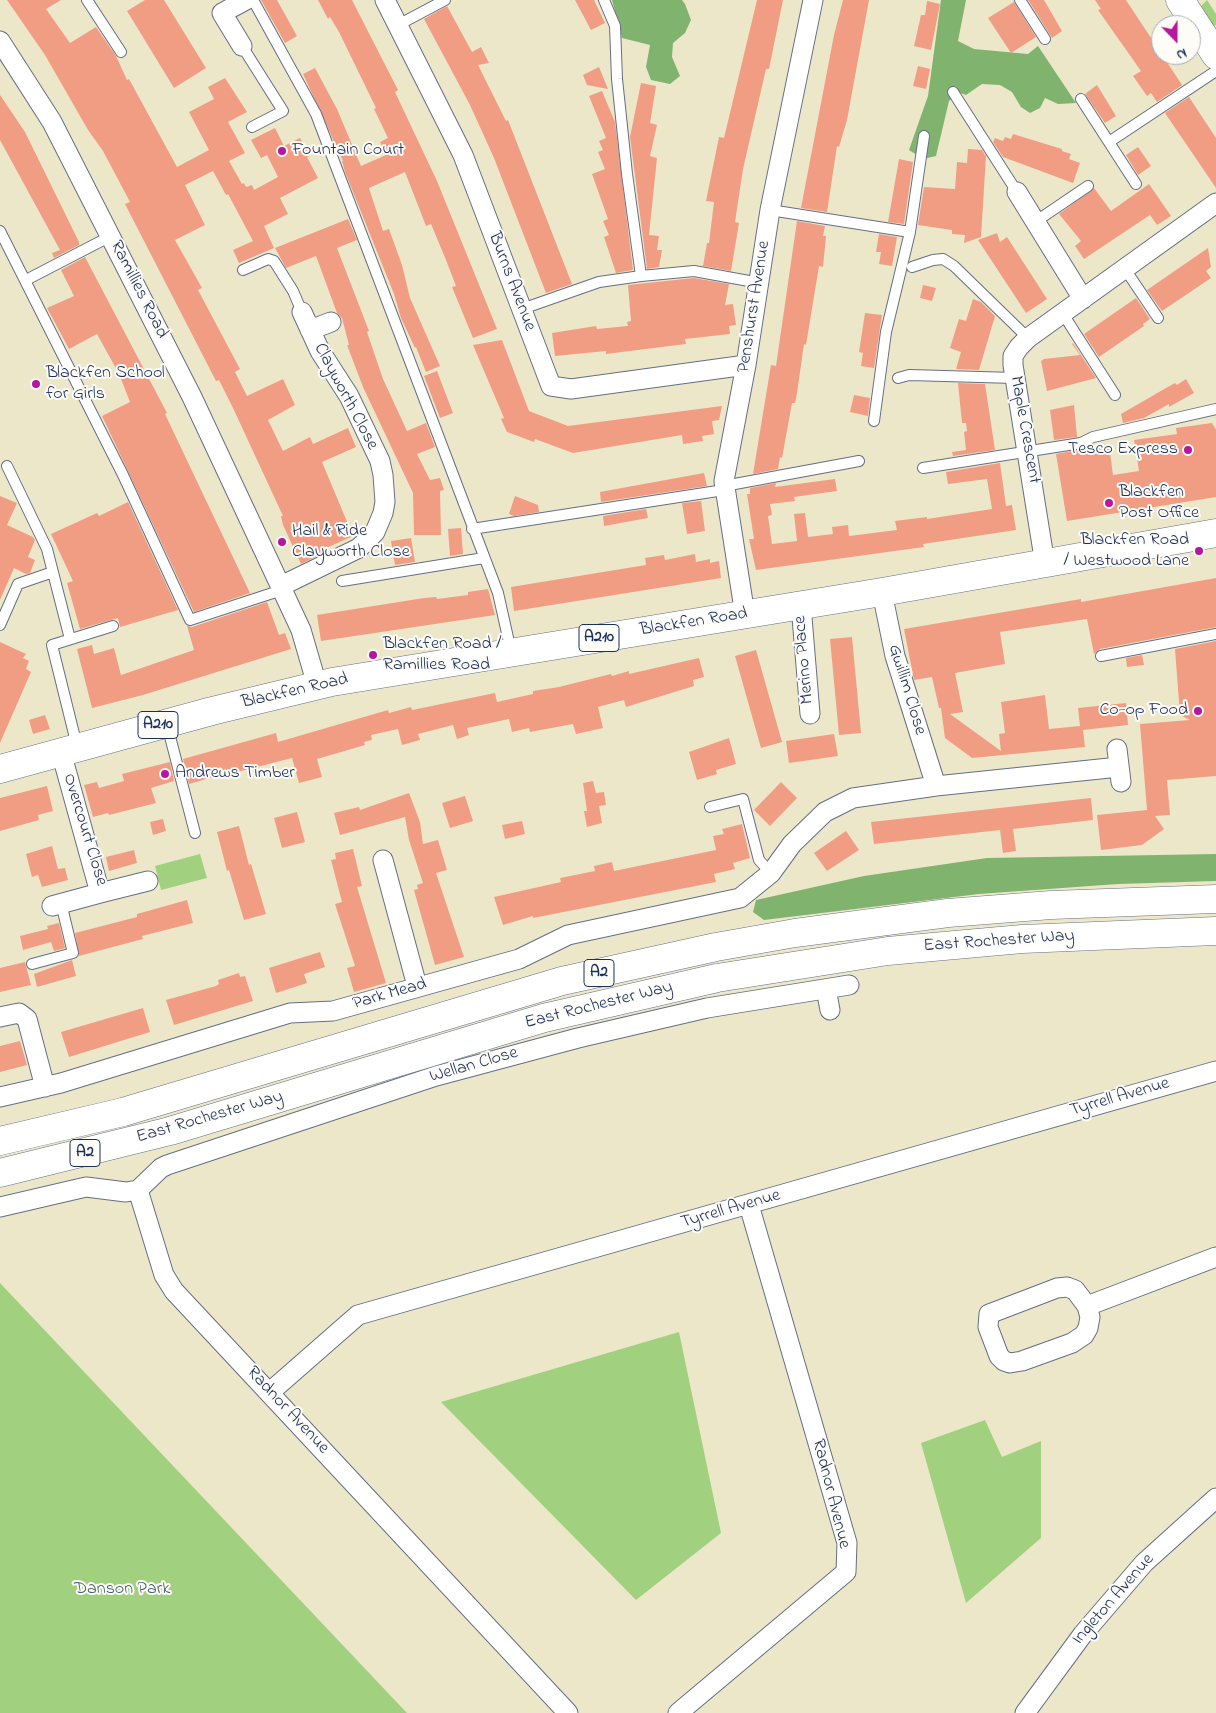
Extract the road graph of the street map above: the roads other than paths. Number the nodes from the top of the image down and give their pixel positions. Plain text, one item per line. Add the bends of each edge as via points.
1 (87, 0) edge
2 (246, 0) edge
3 (253, 0) edge
4 (385, 0) edge
5 (445, 0) edge
6 (604, 0) edge
7 (813, 0) edge
8 (1020, 0) edge
9 (1180, 0) edge
10 (218, 7) edge
11 (398, 25) junction
12 (1045, 39) dead end
13 (0, 41) edge
14 (242, 46) joint
15 (121, 52) dead end
16 (1216, 55) edge
17 (1216, 71) edge
18 (953, 92) dead end
19 (1081, 99) dead end
20 (252, 127) dead end
21 (924, 136) dead end
22 (1109, 142) junction
23 (1136, 184) dead end
24 (1088, 186) dead end
25 (1017, 192) joint
26 (1216, 204) edge
27 (770, 210) junction
28 (1035, 222) junction
29 (0, 231) edge
30 (910, 232) junction
31 (111, 236) junction
32 (912, 268) dead end
33 (1125, 269) junction
34 (243, 270) dead end
35 (641, 276) junction
36 (26, 280) junction
37 (760, 283) junction
38 (1083, 299) junction
39 (522, 309) junction
40 (302, 312) joint
41 (1063, 314) junction
42 (1158, 318) dead end
43 (330, 322) dead end
44 (310, 330) junction
45 (1028, 338) junction
46 (746, 365) junction
47 (898, 378) dead end
48 (1015, 378) junction
49 (1114, 394) dead end
50 (1216, 410) edge
51 (874, 421) dead end
52 (1028, 452) junction
53 (859, 461) dead end
54 (7, 466) dead end
55 (923, 468) dead end
56 (724, 488) junction
57 (472, 529) junction
58 (1216, 533) edge
59 (484, 558) junction
60 (1045, 564) junction
61 (53, 572) junction
62 (342, 581) dead end
63 (282, 588) junction
64 (882, 592) junction
65 (801, 605) junction
66 (746, 615) junction
67 (0, 625) edge
68 (113, 626) dead end
69 (1216, 634) edge
70 (70, 639) junction
71 (511, 652) junction
72 (1100, 656) dead end
73 (317, 685) junction
74 (810, 714) dead end
75 (166, 723) junction
76 (1117, 749) dead end
77 (69, 750) junction
78 (0, 769) edge
79 (936, 786) junction
80 (710, 807) dead end
81 (195, 833) dead end
82 (383, 860) dead end
83 (771, 873) junction
84 (148, 881) dead end
85 (100, 893) junction
86 (1216, 899) edge
87 (56, 904) joint
88 (1216, 931) edge
89 (32, 964) dead end
90 (849, 985) dead end
91 (417, 986) junction
92 (826, 989) junction
93 (830, 1010) dead end
94 (0, 1017) edge
95 (1216, 1071) edge
96 (45, 1087) junction
97 (0, 1098) edge
98 (0, 1141) edge
99 (0, 1173) edge
100 (138, 1190) junction
101 (749, 1205) junction
102 (0, 1207) edge
103 (1216, 1257) edge
104 (1087, 1306) junction
105 (270, 1392) junction
106 (1216, 1498) edge
107 (568, 1713) edge
108 (678, 1713) edge
109 (1025, 1713) edge

1 - 15 lane
2 - 10 street
3 - 57 lane via 316,114
4 - 11 street, Burns Avenue
5 - 11 lane
6 - 35 lane via 615,26 617,79
7 - 27 street, Penshurst Avenue
8 - 12 lane
9 - 16 main road
10 - 14 street
11 - 39 street, Burns Avenue via 460,147
13 - 31 street, Ramillies Road via 52,122
14 - 20 lane via 283,112
17 - 22 lane
18 - 25 lane
19 - 22 lane
21 - 30 lane
22 - 23 lane
24 - 28 lane
25 - 28 street
26 - 33 street, Maple Crescent
27 - 30 lane
27 - 37 street, Penshurst Avenue
28 - 38 street
29 - 36 lane
30 - 51 lane via 886,332
31 - 36 lane
31 - 63 street, Ramillies Road via 192,397
32 - 45 lane via 943,259
33 - 38 street, Maple Crescent
33 - 42 lane
34 - 40 lane via 268,259 274,261
35 - 37 lane via 694,271
35 - 39 lane via 600,282
36 - 63 lane via 123,475 190,620
37 - 46 street, Penshurst Avenue
38 - 41 street, Maple Crescent
39 - 46 street, Burns Avenue via 548,381 556,388 571,389
40 - 44 street, Clayworth Close
41 - 45 street, Maple Crescent
41 - 49 lane
43 - 44 street, Clayworth Close
44 - 63 street, Clayworth Close via 349,396 380,461 385,502 375,532 359,548
45 - 48 street, Maple Crescent via 1013,356
46 - 56 street, Penshurst Avenue
47 - 48 lane via 908,375
48 - 52 street, Maple Crescent
50 - 52 lane via 1093,437 1081,443
52 - 55 lane
52 - 60 street, Maple Crescent
53 - 56 lane
54 - 61 lane via 44,542
56 - 57 lane
56 - 66 street, Penshurst Avenue
57 - 59 lane
58 - 60 main road, Blackfen Road / A210
59 - 62 lane
59 - 71 lane via 498,593
60 - 64 main road, Blackfen Road / A210
61 - 67 lane via 18,584
61 - 70 lane
63 - 73 street, Ramillies Road via 301,630
64 - 65 main road, Blackfen Road / A210
64 - 79 street, Gwillim Close via 895,656
65 - 66 main road, Blackfen Road / A210
65 - 74 street, Merino Place
66 - 71 main road, Blackfen Road / A210
68 - 70 lane
69 - 72 lane
70 - 77 lane via 52,645
71 - 73 main road, Blackfen Road / A210
73 - 75 main road, Blackfen Road / A210
75 - 77 main road, Blackfen Road / A210
75 - 81 lane
76 - 79 street via 1120,775
77 - 78 main road, Blackfen Road / A210
77 - 85 street, Overcourt Close
79 - 83 street via 852,798 825,812 792,844
80 - 83 lane via 743,799 759,860
82 - 91 street
83 - 91 street, Park Mead via 740,898 568,935 519,959
84 - 85 street, Overcourt Close
85 - 87 street
86 - 98 main road, East Rochester Way / A2 via 1051,905 948,913 716,947 562,982 123,1112
87 - 89 lane via 74,953
88 - 99 main road, East Rochester Way / A2 via 1022,939 888,951 717,978 544,1018 179,1128
90 - 92 street, Wellan Close
91 - 96 street, Park Mead via 333,1011 290,1013
92 - 93 street
92 - 100 street, Wellan Close via 707,1008 436,1076 167,1164
94 - 96 street via 19,1013 27,1019
95 - 101 street, Tyrrell Avenue
96 - 97 street, Park Mead
100 - 102 street via 126,1192 86,1187
100 - 105 street, Radnor Avenue via 168,1283
101 - 105 street, Tyrrell Avenue via 358,1315
101 - 108 street, Radnor Avenue via 847,1544 846,1572
103 - 104 street
104 - 104 street via 1088,1328 1072,1343 1022,1361 1010,1363 999,1356 987,1320 989,1314 996,1310 1067,1287 1075,1290
105 - 107 street, Radnor Avenue
106 - 109 street, Ingleton Avenue via 1144,1563 1083,1634

